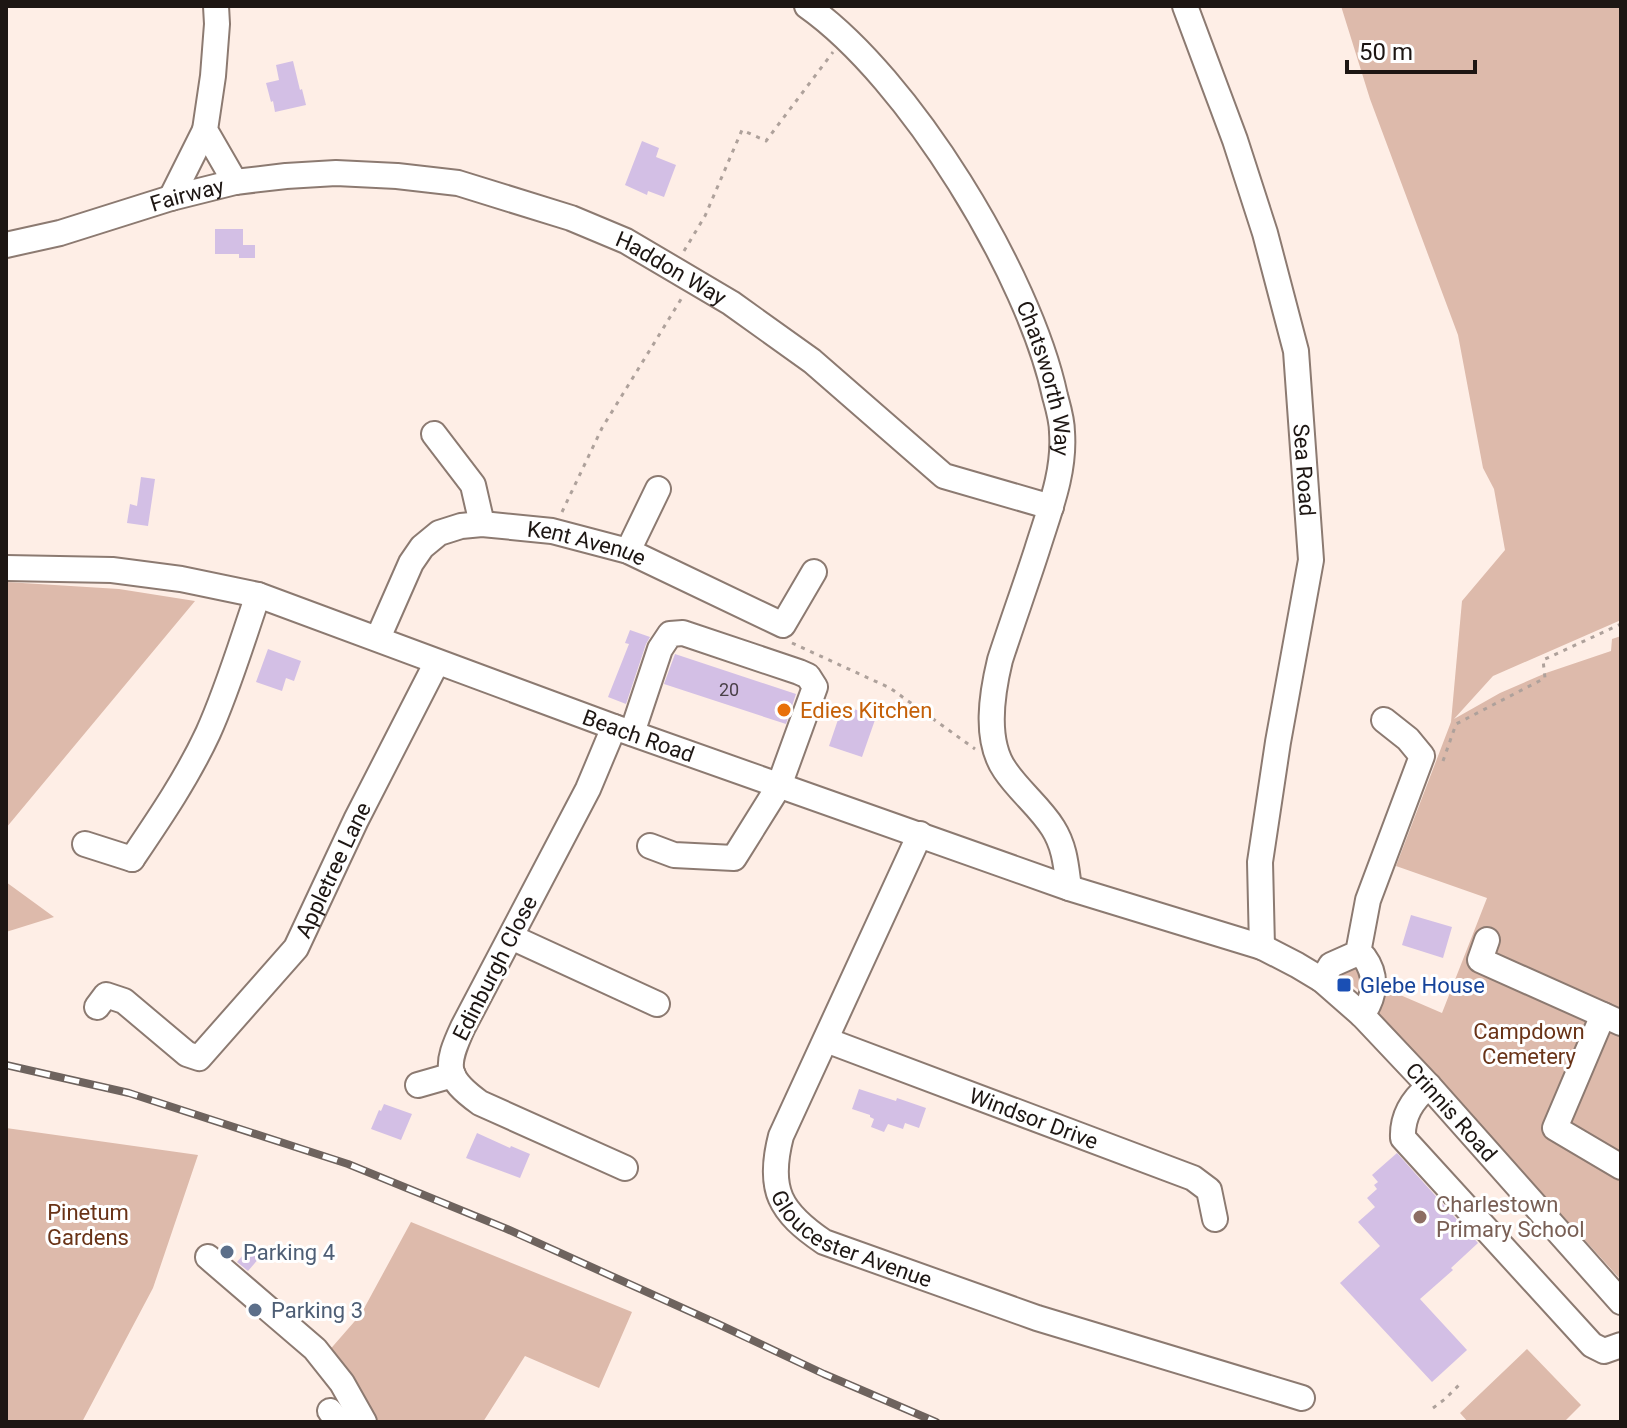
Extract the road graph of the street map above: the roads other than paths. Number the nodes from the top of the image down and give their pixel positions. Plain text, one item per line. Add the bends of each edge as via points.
1 (216, 6) edge
2 (807, 6) edge
3 (1185, 6) edge
4 (205, 130) junction
5 (235, 182) junction
6 (171, 198) junction
7 (6, 245) edge
8 (434, 434) dead end
9 (658, 489) dead end
10 (1051, 507) junction
11 (482, 524) junction
12 (628, 551) junction
13 (6, 568) edge
14 (814, 572) dead end
15 (258, 595) junction
16 (378, 638) junction
17 (437, 662) junction
18 (1384, 720) dead end
19 (623, 730) junction
20 (779, 786) junction
21 (920, 834) junction
22 (85, 844) dead end
23 (650, 846) dead end
24 (1069, 888) junction
25 (511, 937) junction
26 (1262, 947) junction
27 (1364, 957) dead end
28 (1480, 959) dead end
29 (1322, 980) junction
30 (657, 1004) dead end
31 (97, 1007) dead end
32 (1362, 1015) junction
33 (1612, 1019) edge
34 (826, 1040) junction
35 (453, 1075) junction
36 (418, 1085) dead end
37 (1429, 1086) junction
38 (1621, 1167) edge
39 (625, 1168) dead end
40 (1215, 1219) dead end
41 (208, 1257) dead end
42 (1621, 1302) edge
43 (1621, 1345) edge
44 (1302, 1398) dead end
45 (364, 1422) edge

1 - 4 street
2 - 10 street, Chatsworth Way via 845,36 892,89 938,150 1014,280 1041,344 1062,429 1060,475
3 - 26 street, Sea Road via 1257,206 1296,351 1311,560 1260,862
4 - 5 street, Fairway
4 - 6 street
5 - 6 street, Fairway
5 - 10 street, Haddon Way via 336,173 397,176 458,183 571,218 626,241 731,303 812,361 944,476
6 - 7 street, Fairway
8 - 11 street via 473,485
9 - 12 street
10 - 24 street, Chatsworth Way via 1000,660 992,729 1003,768 1053,827 1066,856
11 - 12 street, Kent Avenue via 552,531
11 - 16 street, Kent Avenue via 439,533 422,547
12 - 14 street, Kent Avenue via 783,625
13 - 15 street, Beach Road via 112,570
15 - 16 street, Beach Road
15 - 22 street via 207,734 133,871
16 - 17 street, Beach Road
17 - 19 street, Beach Road
17 - 31 street, Appletree Lane via 296,948 199,1058 187,1054 124,1001 106,995
18 - 29 street via 1422,756 1368,900 1358,953 1331,965
19 - 20 street, Beach Road
19 - 20 street, Edinburgh Close via 670,634 683,633 799,672 815,687
19 - 25 street, Edinburgh Close
20 - 21 street, Beach Road
20 - 23 street via 734,858 674,855
21 - 24 street, Beach Road
21 - 34 street, Gloucester Avenue
24 - 26 street, Beach Road
25 - 30 street
25 - 35 street, Edinburgh Close via 453,1050
26 - 29 street, Crinnis Road
27 - 32 street via 1374,982
28 - 33 street
29 - 32 street, Crinnis Road
32 - 37 street, Crinnis Road
33 - 38 street via 1555,1128
34 - 40 street, Windsor Drive via 1193,1178 1209,1190
34 - 44 street, Gloucester Avenue via 777,1152 777,1186 800,1225 824,1242 1037,1318
35 - 36 street
35 - 39 street via 480,1103
37 - 42 street, Crinnis Road
37 - 43 street via 1409,1109 1403,1138 1592,1345 1604,1351
41 - 45 street via 315,1349

